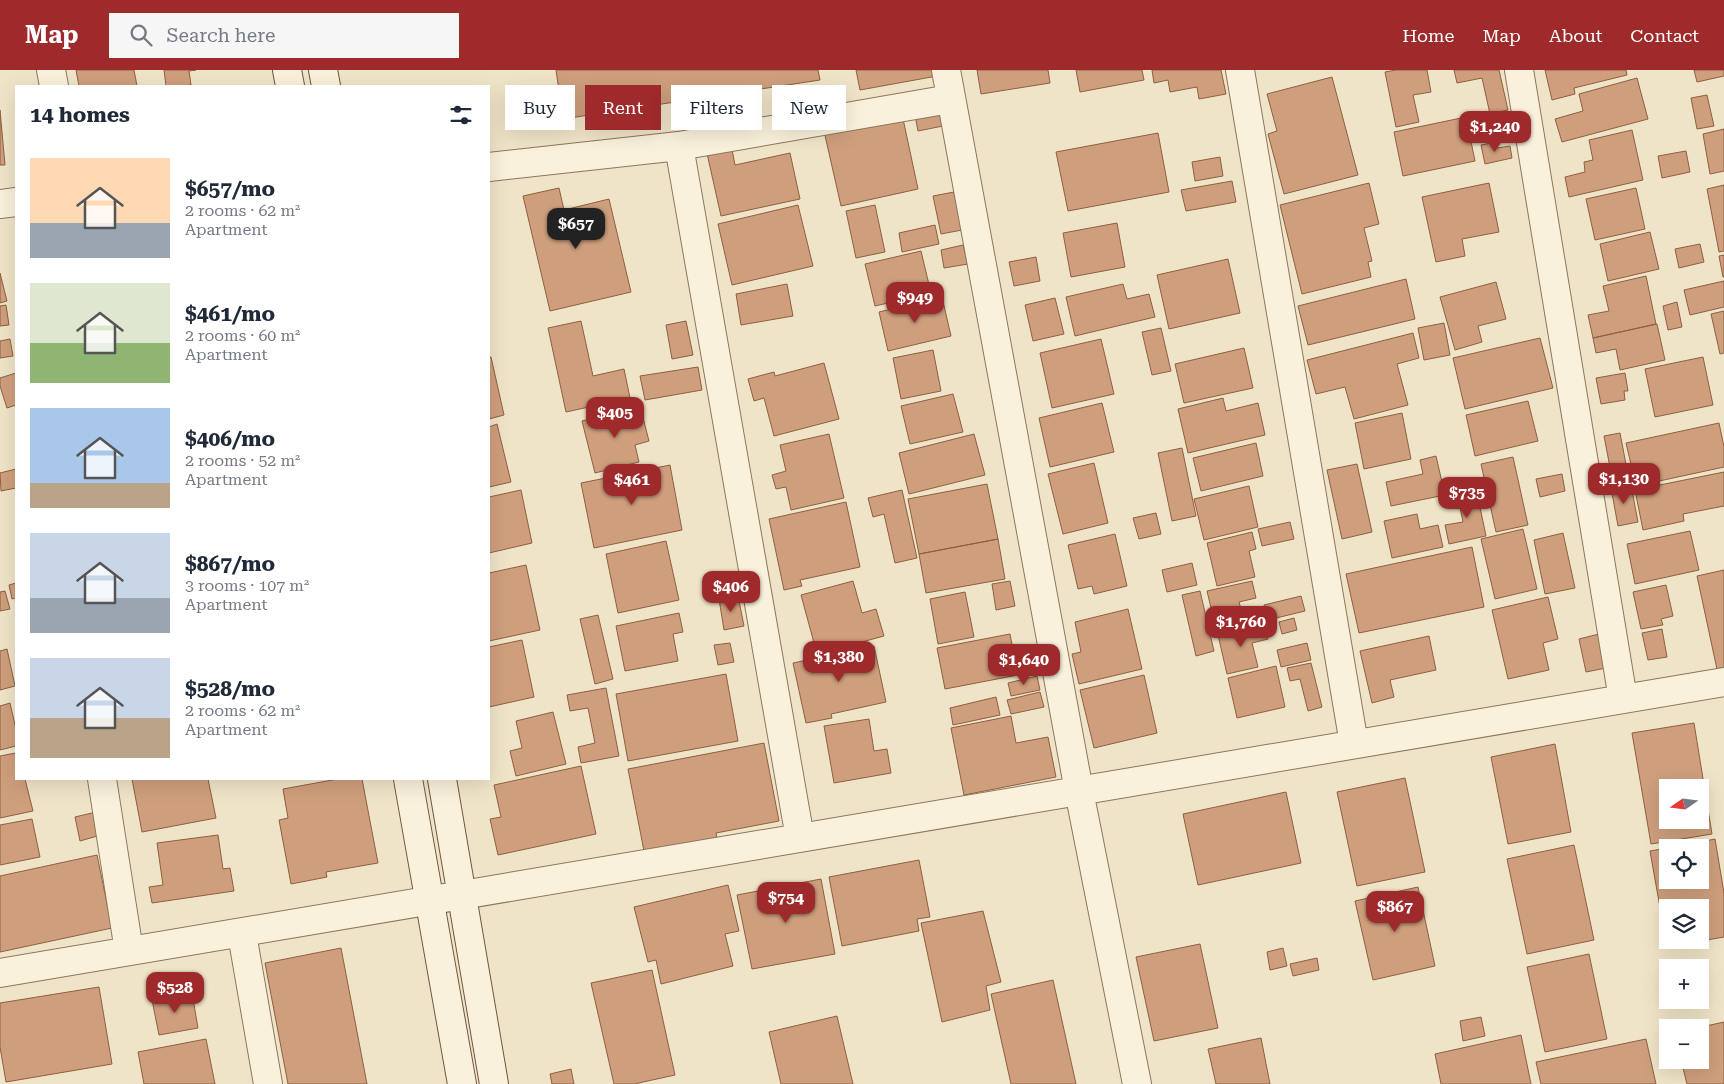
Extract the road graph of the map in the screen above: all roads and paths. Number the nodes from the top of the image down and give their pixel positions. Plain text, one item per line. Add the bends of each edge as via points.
1 (51, 70) edge
2 (287, 70) edge
3 (323, 70) edge
4 (946, 70) edge
5 (1519, 70) edge
6 (1248, 71) edge
7 (54, 85) edge
8 (290, 85) edge
9 (326, 85) edge
10 (950, 99) junction
11 (679, 146) junction
12 (490, 167) edge
13 (1724, 682) edge
14 (1623, 699) junction
15 (1354, 744) junction
16 (102, 780) edge
17 (408, 780) edge
18 (442, 780) edge
19 (1079, 790) junction
20 (800, 838) junction
21 (461, 895) junction
22 (429, 900) junction
23 (242, 934) junction
24 (129, 951) junction
25 (0, 973) edge
26 (268, 1084) edge
27 (462, 1084) edge
28 (494, 1084) edge
29 (1137, 1084) edge

1 - 7 street
2 - 8 street
3 - 9 street
4 - 10 street
5 - 14 street
6 - 15 street
10 - 11 street
10 - 19 street
11 - 12 street
11 - 20 street
13 - 14 street
14 - 15 street
15 - 19 street
16 - 24 street
17 - 22 street
18 - 21 street
19 - 20 street
19 - 29 street
20 - 21 street
21 - 22 street
21 - 28 street
22 - 23 street
22 - 27 street
23 - 24 street
23 - 26 street
24 - 25 street

